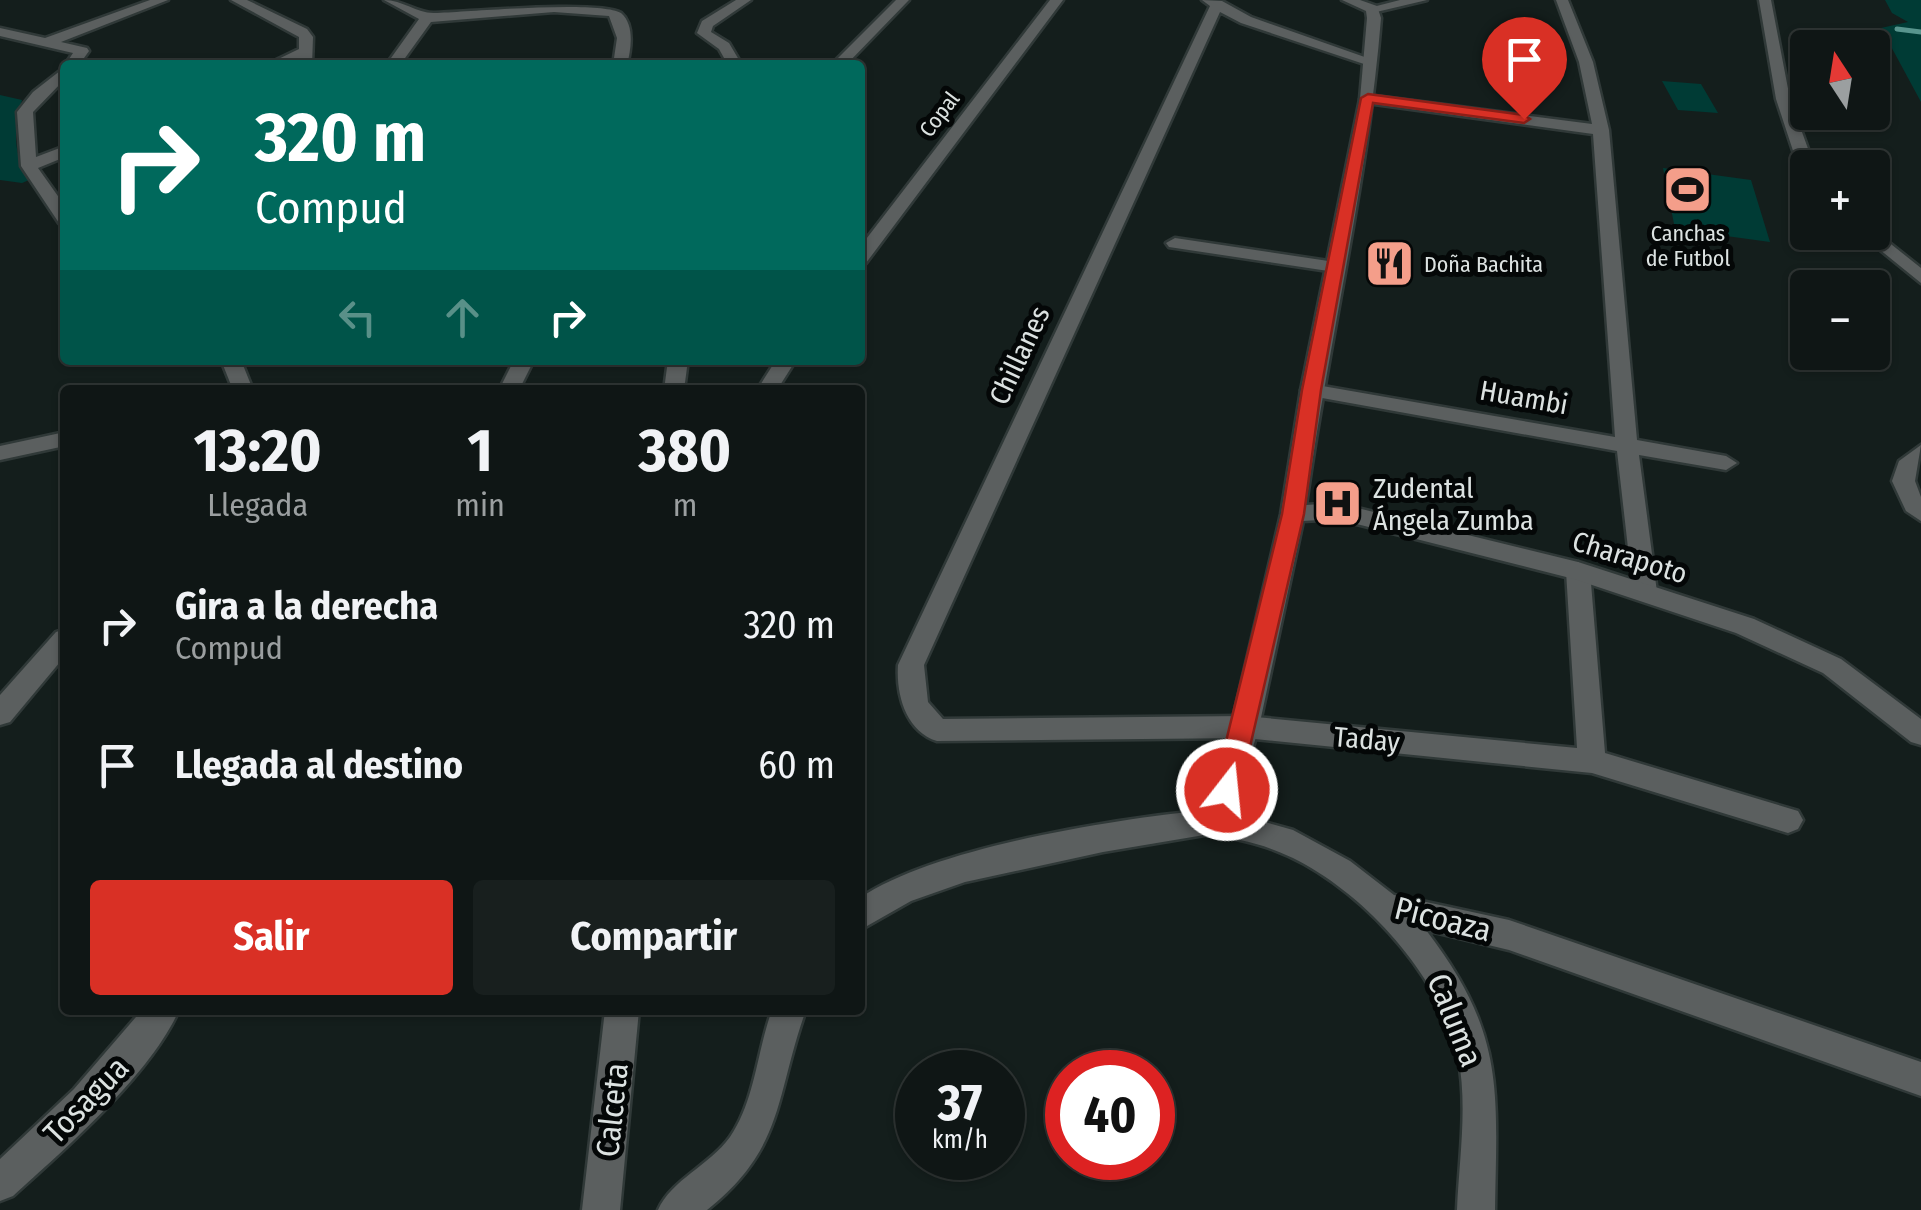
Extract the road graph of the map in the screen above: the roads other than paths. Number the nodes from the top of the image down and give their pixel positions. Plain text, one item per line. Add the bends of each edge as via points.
1 (162, 0) edge
2 (237, 0) edge
3 (390, 0) edge
4 (745, 0) edge
5 (903, 0) edge
6 (1057, 0) edge
7 (1348, 0) edge
8 (1421, 0) edge
9 (1562, 0) edge
10 (1765, 0) edge
11 (1213, 2) edge
12 (1372, 9) junction
13 (427, 18) junction
14 (0, 32) edge
15 (45, 43) junction
16 (305, 58) edge
17 (76, 60) edge
18 (397, 60) edge
19 (622, 60) edge
20 (731, 60) edge
21 (843, 60) edge
22 (1369, 61) junction
23 (60, 76) edge
24 (1368, 98) junction
25 (1601, 130) junction
26 (1800, 150) edge
27 (60, 153) edge
28 (29, 166) junction
29 (60, 212) edge
30 (1175, 243) dead end
31 (1888, 250) edge
32 (865, 252) edge
33 (1335, 267) junction
34 (1921, 277) edge
35 (1311, 390) junction
36 (60, 441) edge
37 (1627, 446) junction
38 (1921, 452) edge
39 (0, 453) edge
40 (1726, 463) dead end
41 (1921, 513) edge
42 (1293, 514) junction
43 (1578, 571) junction
44 (1644, 592) junction
45 (60, 645) edge
46 (0, 714) edge
47 (1245, 727) junction
48 (937, 730) joint
49 (1921, 734) edge
50 (1592, 760) junction
51 (1788, 820) dead end
52 (1218, 822) junction
53 (1386, 907) junction
54 (865, 912) edge
55 (159, 1015) edge
56 (622, 1015) edge
57 (786, 1015) edge
58 (1921, 1079) edge
59 (0, 1182) edge
60 (602, 1210) edge
61 (677, 1210) edge
62 (1476, 1210) edge

1 - 15 street
2 - 16 street via 302,32
3 - 13 street
4 - 20 street via 704,33
5 - 21 street
6 - 32 street, Copal
7 - 12 street
8 - 12 street
9 - 25 street via 1586,62
10 - 26 street via 1783,99
11 - 22 street via 1246,20
11 - 48 street, Chillanes via 911,665 911,699
12 - 22 street
13 - 18 street
13 - 19 street via 596,6 618,18
14 - 15 street
15 - 17 street via 82,52
22 - 24 street
23 - 28 street via 25,112
24 - 25 street
24 - 33 street
25 - 37 street
27 - 28 street
28 - 29 street
30 - 33 street
31 - 34 street
33 - 35 street
35 - 37 street, Huambi
35 - 42 street
36 - 39 street
37 - 40 street, Huambi
37 - 44 street
38 - 41 street via 1902,474
42 - 43 street, Charapoto via 1337,511
42 - 47 street
43 - 44 street, Charapoto
43 - 50 street
44 - 49 street, Charapoto via 1810,654
45 - 46 street
47 - 48 street, Taday
47 - 50 street, Taday
47 - 52 street
50 - 51 street, Taday
52 - 53 street, Picoaza via 1283,840 1340,870
52 - 54 street, Picoaza via 1153,827 924,879
53 - 58 street, Picoaza via 1509,936
53 - 62 street, Caluma via 1437,970 1478,1073
55 - 59 street, Tosagua via 126,1062
56 - 60 street, Calceta
57 - 61 street via 745,1147

